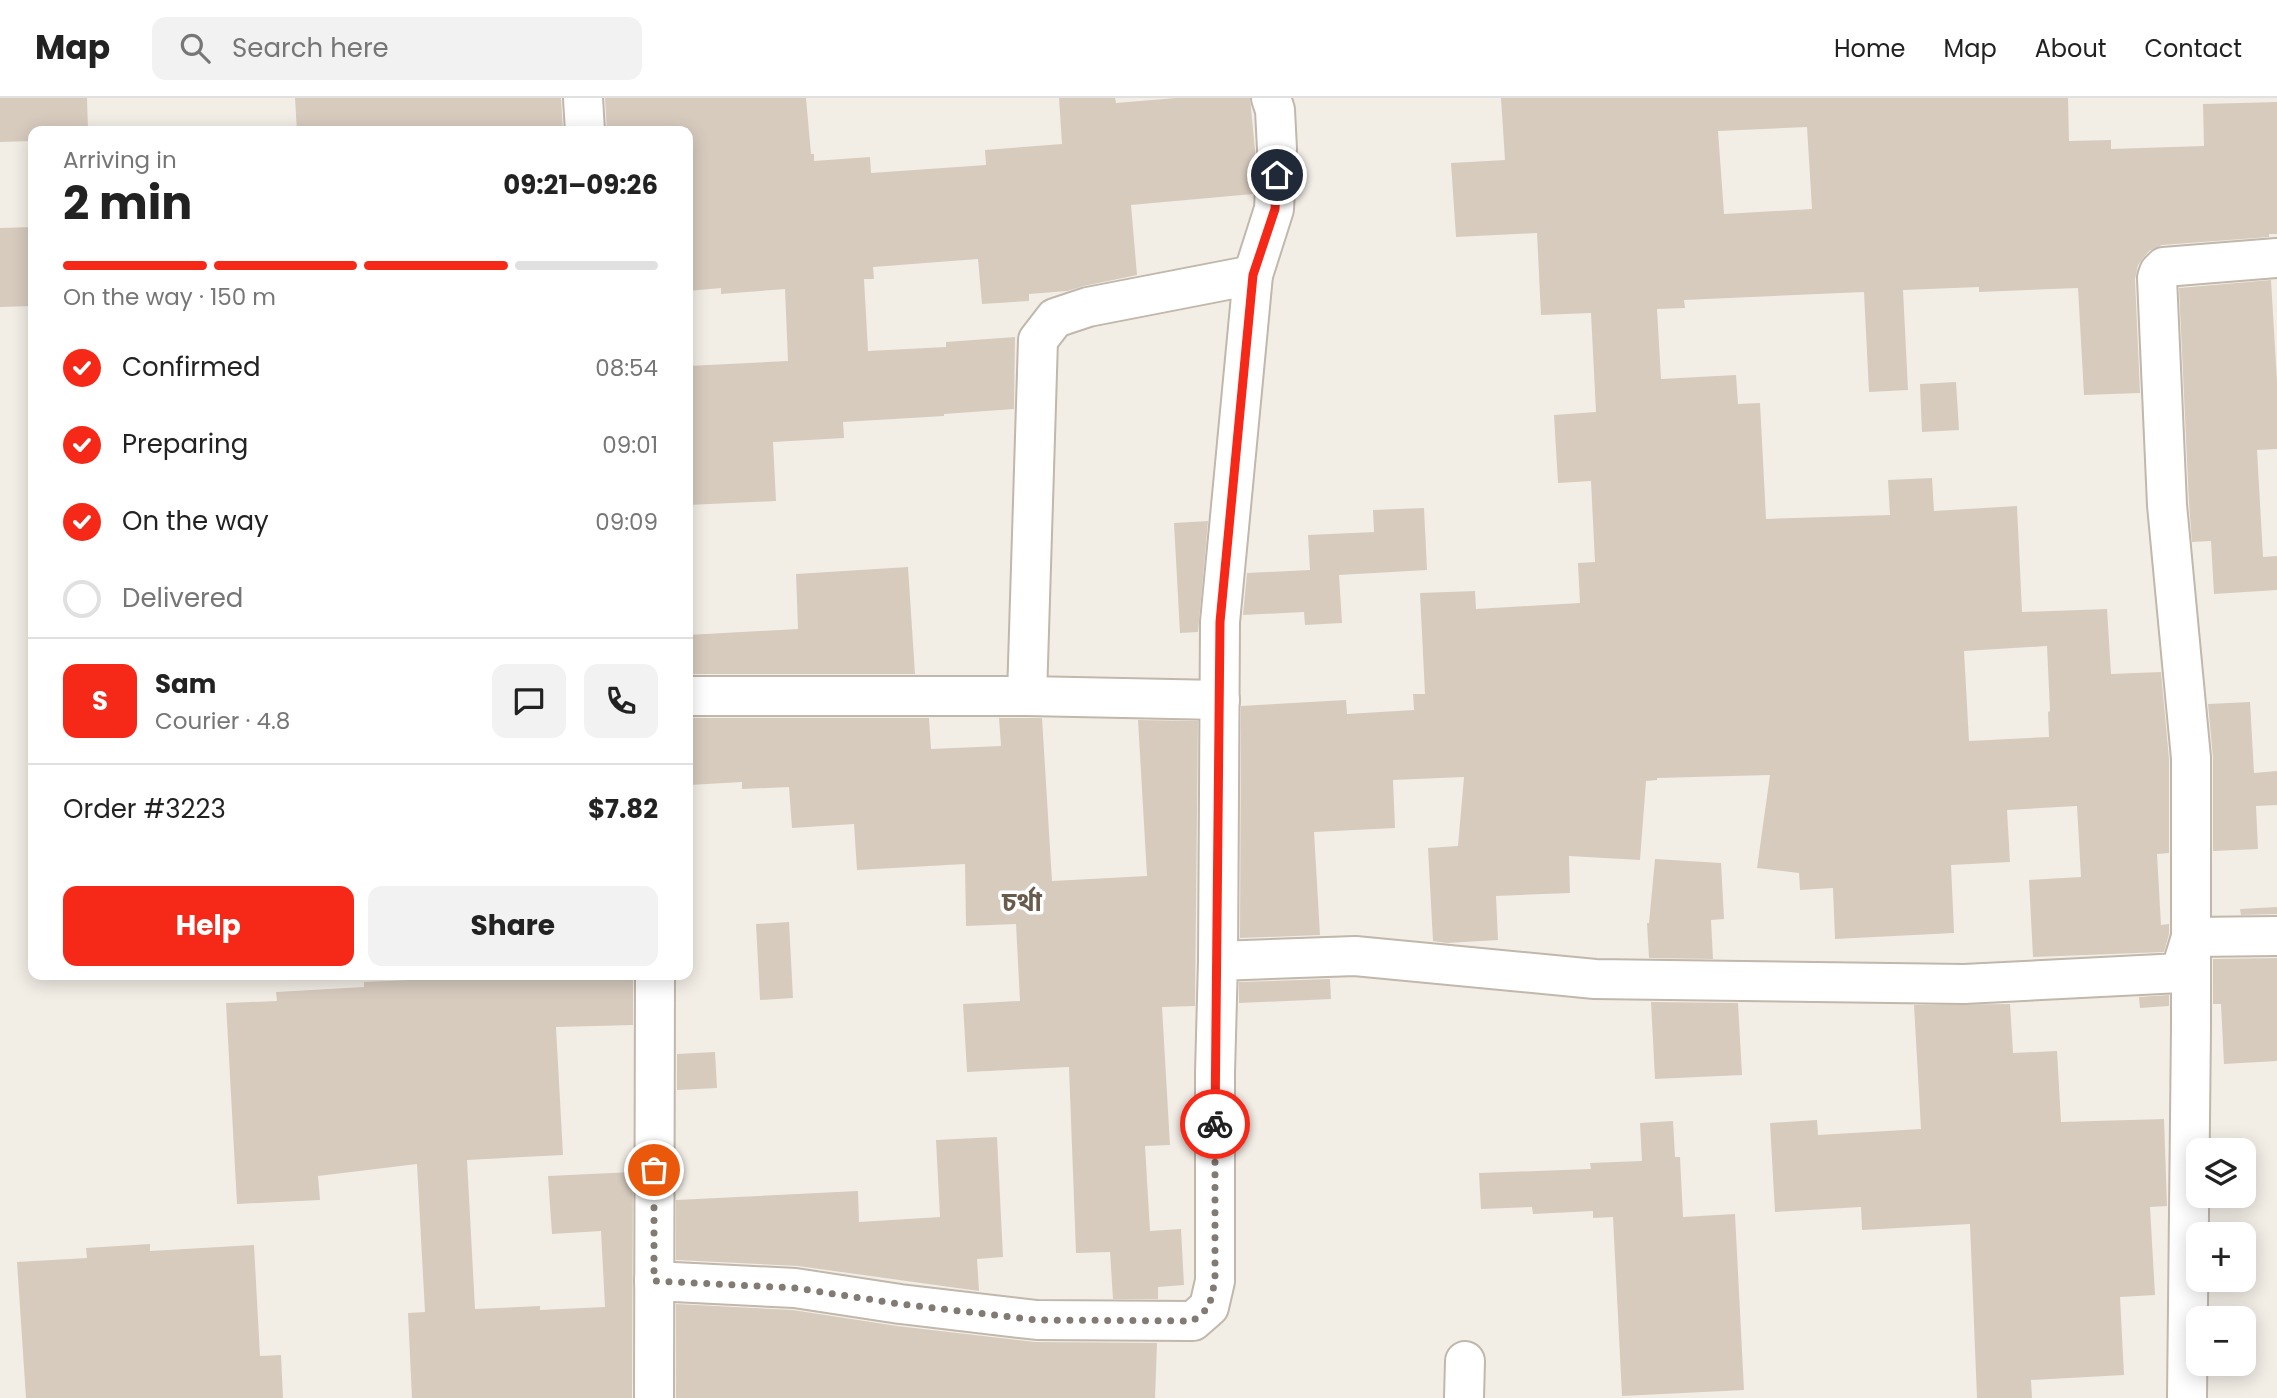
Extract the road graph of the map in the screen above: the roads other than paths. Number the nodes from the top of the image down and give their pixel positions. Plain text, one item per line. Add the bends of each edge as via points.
1 (583, 98) edge
2 (1272, 98) edge
3 (585, 126) edge
4 (2277, 258) edge
5 (1253, 275) junction
6 (693, 696) edge
7 (1027, 696) junction
8 (1220, 700) junction
9 (2277, 936) edge
10 (2191, 937) junction
11 (1218, 961) junction
12 (655, 980) edge
13 (654, 1281) junction
14 (654, 1398) edge
15 (2187, 1398) edge

1 - 3 street
2 - 5 street via 1277,149 1275,209
4 - 10 street via 2164,267 2157,278 2167,505 2191,758
5 - 7 street via 1088,307 1055,318 1038,340
5 - 8 street via 1220,622
6 - 7 street
7 - 8 street
8 - 11 street
9 - 10 street
10 - 11 street via 2180,974 1964,984 1595,979 1355,956
10 - 15 street
11 - 13 street via 1215,1281 1209,1307 1193,1321 1037,1320 795,1288
12 - 13 street
13 - 14 street

